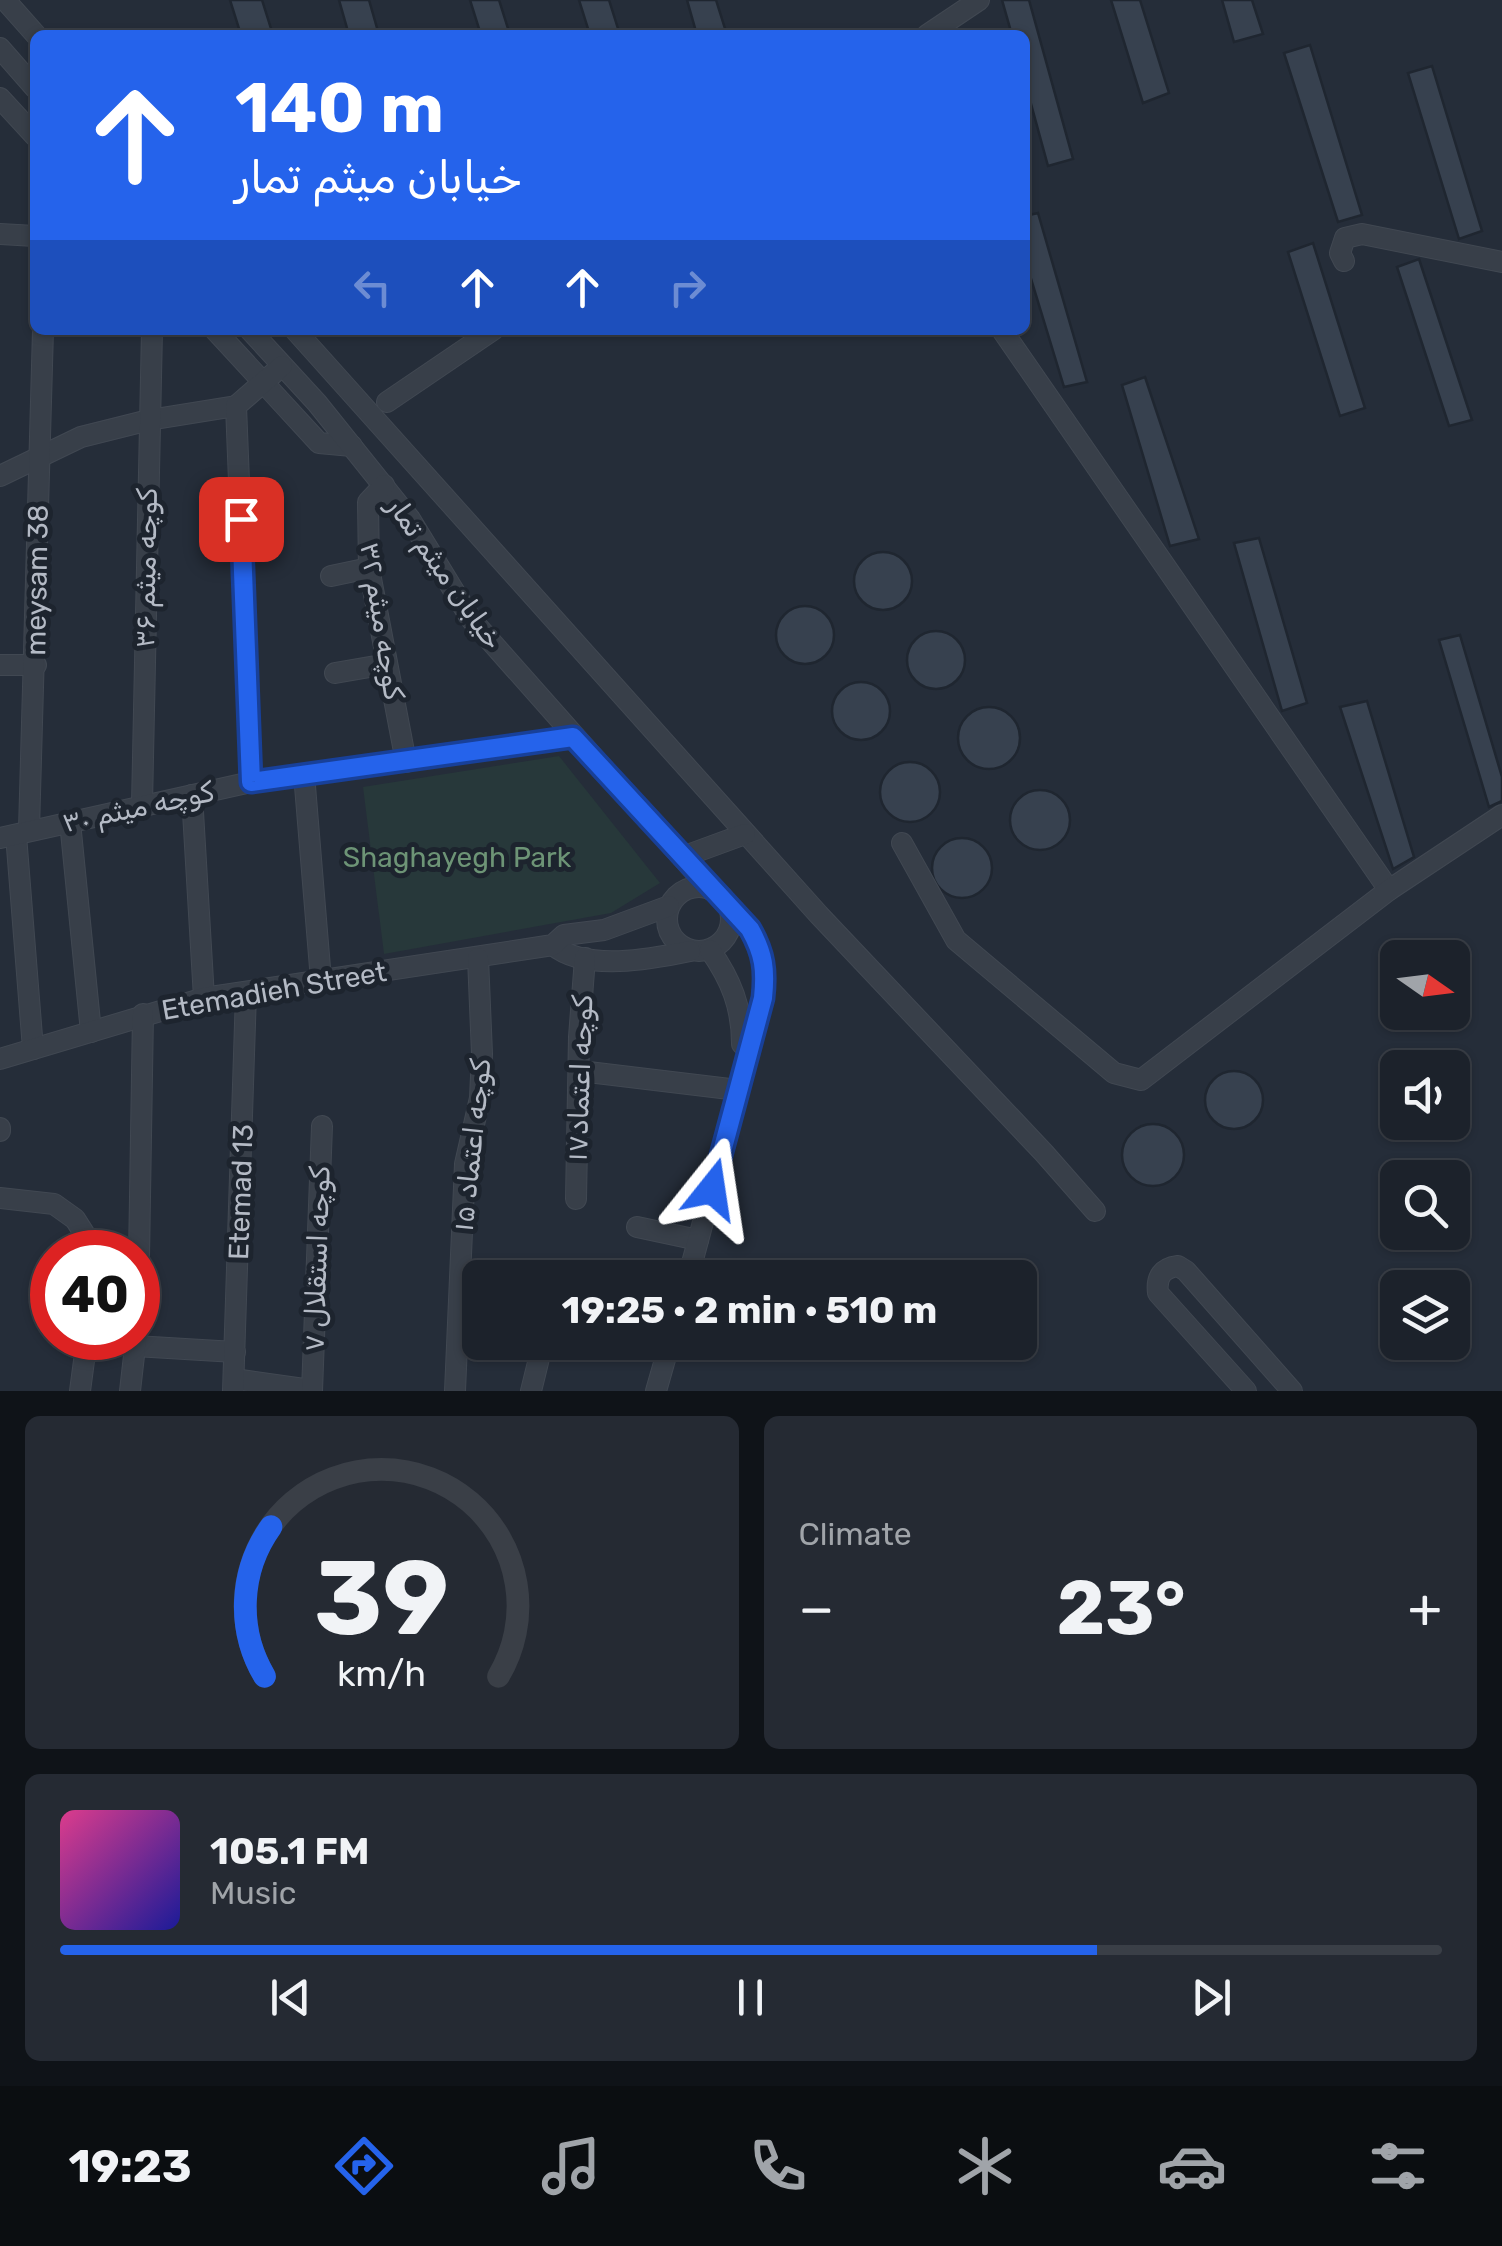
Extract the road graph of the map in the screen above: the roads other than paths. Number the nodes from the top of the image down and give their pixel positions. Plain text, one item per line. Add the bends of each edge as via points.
1 (5, 0) edge
2 (978, 0) edge
3 (32, 30) edge
4 (934, 30) edge
5 (0, 48) edge
6 (30, 82) edge
7 (0, 98) edge
8 (30, 131) edge
9 (0, 234) edge
10 (30, 236) edge
11 (1344, 262) dead end
12 (1502, 262) edge
13 (43, 335) edge
14 (152, 335) edge
15 (220, 335) edge
16 (254, 335) edge
17 (298, 335) edge
18 (486, 335) edge
19 (1005, 335) edge
20 (282, 366) junction
21 (264, 382) junction
22 (388, 402) dead end
23 (236, 406) junction
24 (149, 420) junction
25 (352, 446) junction
26 (39, 457) junction
27 (0, 476) edge
28 (384, 485) junction
29 (369, 568) junction
30 (331, 576) dead end
31 (387, 664) junction
32 (0, 665) edge
33 (36, 665) junction
34 (335, 673) dead end
35 (573, 737) junction
36 (406, 762) junction
37 (304, 774) junction
38 (251, 782) junction
39 (192, 795) junction
40 (142, 805) junction
41 (1502, 815) edge
42 (70, 822) junction
43 (15, 834) edge
44 (745, 834) junction
45 (902, 842) dead end
46 (684, 856) junction
47 (1389, 890) junction
48 (717, 893) junction
49 (672, 901) junction
50 (554, 945) junction
51 (700, 950) junction
52 (478, 958) junction
53 (584, 958) junction
54 (321, 980) junction
55 (246, 994) junction
56 (204, 998) junction
57 (143, 1014) junction
58 (91, 1032) junction
59 (33, 1049) junction
60 (0, 1058) edge
61 (580, 1071) junction
62 (740, 1080) junction
63 (322, 1126) dead end
64 (0, 1198) edge
65 (576, 1199) dead end
66 (1095, 1212) dead end
67 (636, 1228) dead end
68 (82, 1230) edge
69 (140, 1230) edge
70 (698, 1240) junction
71 (693, 1260) edge
72 (160, 1344) edge
73 (235, 1352) junction
74 (84, 1360) edge
75 (133, 1360) edge
76 (539, 1360) edge
77 (665, 1360) edge
78 (234, 1385) edge
79 (312, 1390) edge
80 (80, 1391) edge
81 (130, 1391) edge
82 (455, 1391) edge
83 (532, 1391) edge
84 (656, 1391) edge
85 (1246, 1391) edge
86 (1292, 1391) edge

1 - 3 street
2 - 4 street
5 - 6 street
7 - 8 street
9 - 10 street
11 - 12 street via 1346,238 1362,234
13 - 26 street, meysam 38
14 - 24 street, کوچه میثم ۳۶
15 - 21 street
16 - 20 street, خیابان میثم تمار
17 - 44 street
18 - 22 street
19 - 47 street
20 - 21 street
20 - 25 street, خیابان میثم تمار
21 - 23 street
21 - 25 street via 319,443
23 - 24 street
23 - 38 street
24 - 26 street via 80,437
24 - 40 street, کوچه میثم ۳۶
25 - 28 street, خیابان میثم تمار
26 - 27 street
26 - 33 street, meysam 38
28 - 29 street, کوچه میثم ۳۲ via 368,502
28 - 35 street, خیابان میثم تمار via 471,620
29 - 30 street
29 - 31 street, کوچه میثم ۳۲
31 - 34 street
31 - 36 street, کوچه میثم ۳۲
32 - 33 street
33 - 43 street, meysam 38
35 - 36 street, کوچه میثم ۳۰
35 - 46 street, خیابان میثم تمار
36 - 37 street, کوچه میثم ۳۰
37 - 38 street, کوچه میثم ۳۰
37 - 54 street
38 - 39 street, کوچه میثم ۳۰
39 - 40 street, کوچه میثم ۳۰
39 - 56 street
40 - 42 street, کوچه میثم ۳۰
41 - 47 street
42 - 43 street, کوچه میثم ۳۰
42 - 58 street
43 - 59 street, meysam 38
44 - 46 street
44 - 66 street
45 - 47 street via 956,940 1114,1073 1140,1080
46 - 48 street, خیابان میثم تمار
46 - 49 street
48 - 49 street via 699,887
48 - 51 street via 729,907 728,932 721,943
48 - 62 street, خیابان میثم تمار via 750,929 766,970
49 - 50 street, Etemadieh Street
49 - 51 street via 668,932 675,942
50 - 52 street, Etemadieh Street
50 - 53 street
51 - 53 street via 646,960
51 - 62 street, خیابان میثم تمار via 730,981 742,1016
52 - 54 street, Etemadieh Street
52 - 82 street, کوچه اعتماد ۱۵ via 480,1098 465,1164
53 - 61 street, کوچه اعتماد۱۷
54 - 55 street, Etemadieh Street
55 - 56 street, Etemadieh Street
55 - 73 street, Etemad 13
56 - 57 street, Etemadieh Street
57 - 58 street, Etemadieh Street
57 - 69 street
58 - 59 street, Etemadieh Street
59 - 60 street, Etemadieh Street
61 - 62 street
61 - 65 street, کوچه اعتماد۱۷
62 - 70 street, خیابان میثم تمار
63 - 79 street, کوچه استقلال ۷
64 - 68 street via 54,1204
67 - 70 street
70 - 71 street, خیابان میثم تمار
72 - 73 street
73 - 78 street, Etemad 13
74 - 80 street
75 - 81 street
76 - 83 street
77 - 84 street
78 - 79 street
85 - 86 street via 1158,1293 1168,1267 1186,1271

